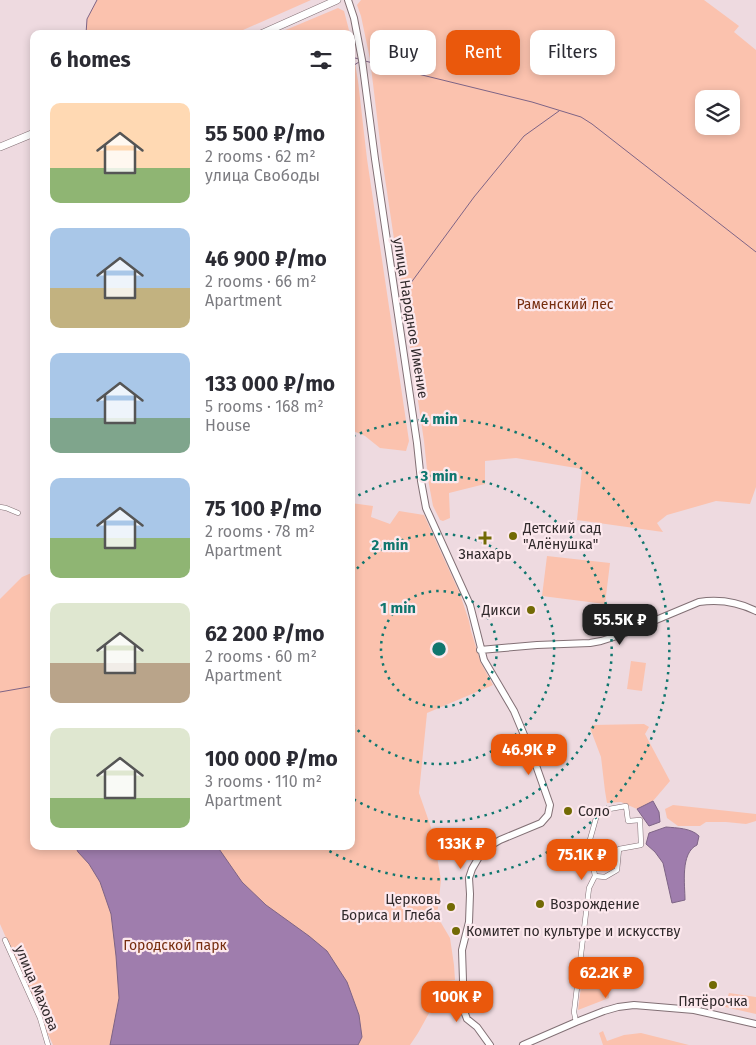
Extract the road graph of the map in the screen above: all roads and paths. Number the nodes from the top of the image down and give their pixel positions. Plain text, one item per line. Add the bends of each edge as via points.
1 (337, 0) edge
2 (348, 0) edge
3 (270, 30) edge
4 (30, 135) edge
5 (0, 147) edge
6 (0, 507) edge
7 (18, 513) dead end
8 (756, 611) edge
9 (480, 650) junction
10 (595, 876) junction
11 (5, 940) dead end
12 (576, 1022) junction
13 (756, 1024) edge
14 (48, 1045) edge
15 (490, 1045) edge
16 (523, 1045) edge

1 - 3 main road
2 - 9 street, улица Народное Имение via 362,60 426,508 470,605
4 - 5 main road
6 - 7 street
8 - 9 street via 735,603 699,602 601,641
9 - 15 street, улица Народное Имение via 514,711 550,805 548,815 541,823 483,850 470,878 469,922 462,950 464,1011
10 - 10 street via 589,843 598,810 626,806 628,821 640,820 641,845 619,849 617,870 605,877
10 - 12 street via 589,888 574,1012
11 - 14 street, улица Махова via 40,1018
12 - 13 street via 614,1008 634,1005 694,1010
12 - 16 street

